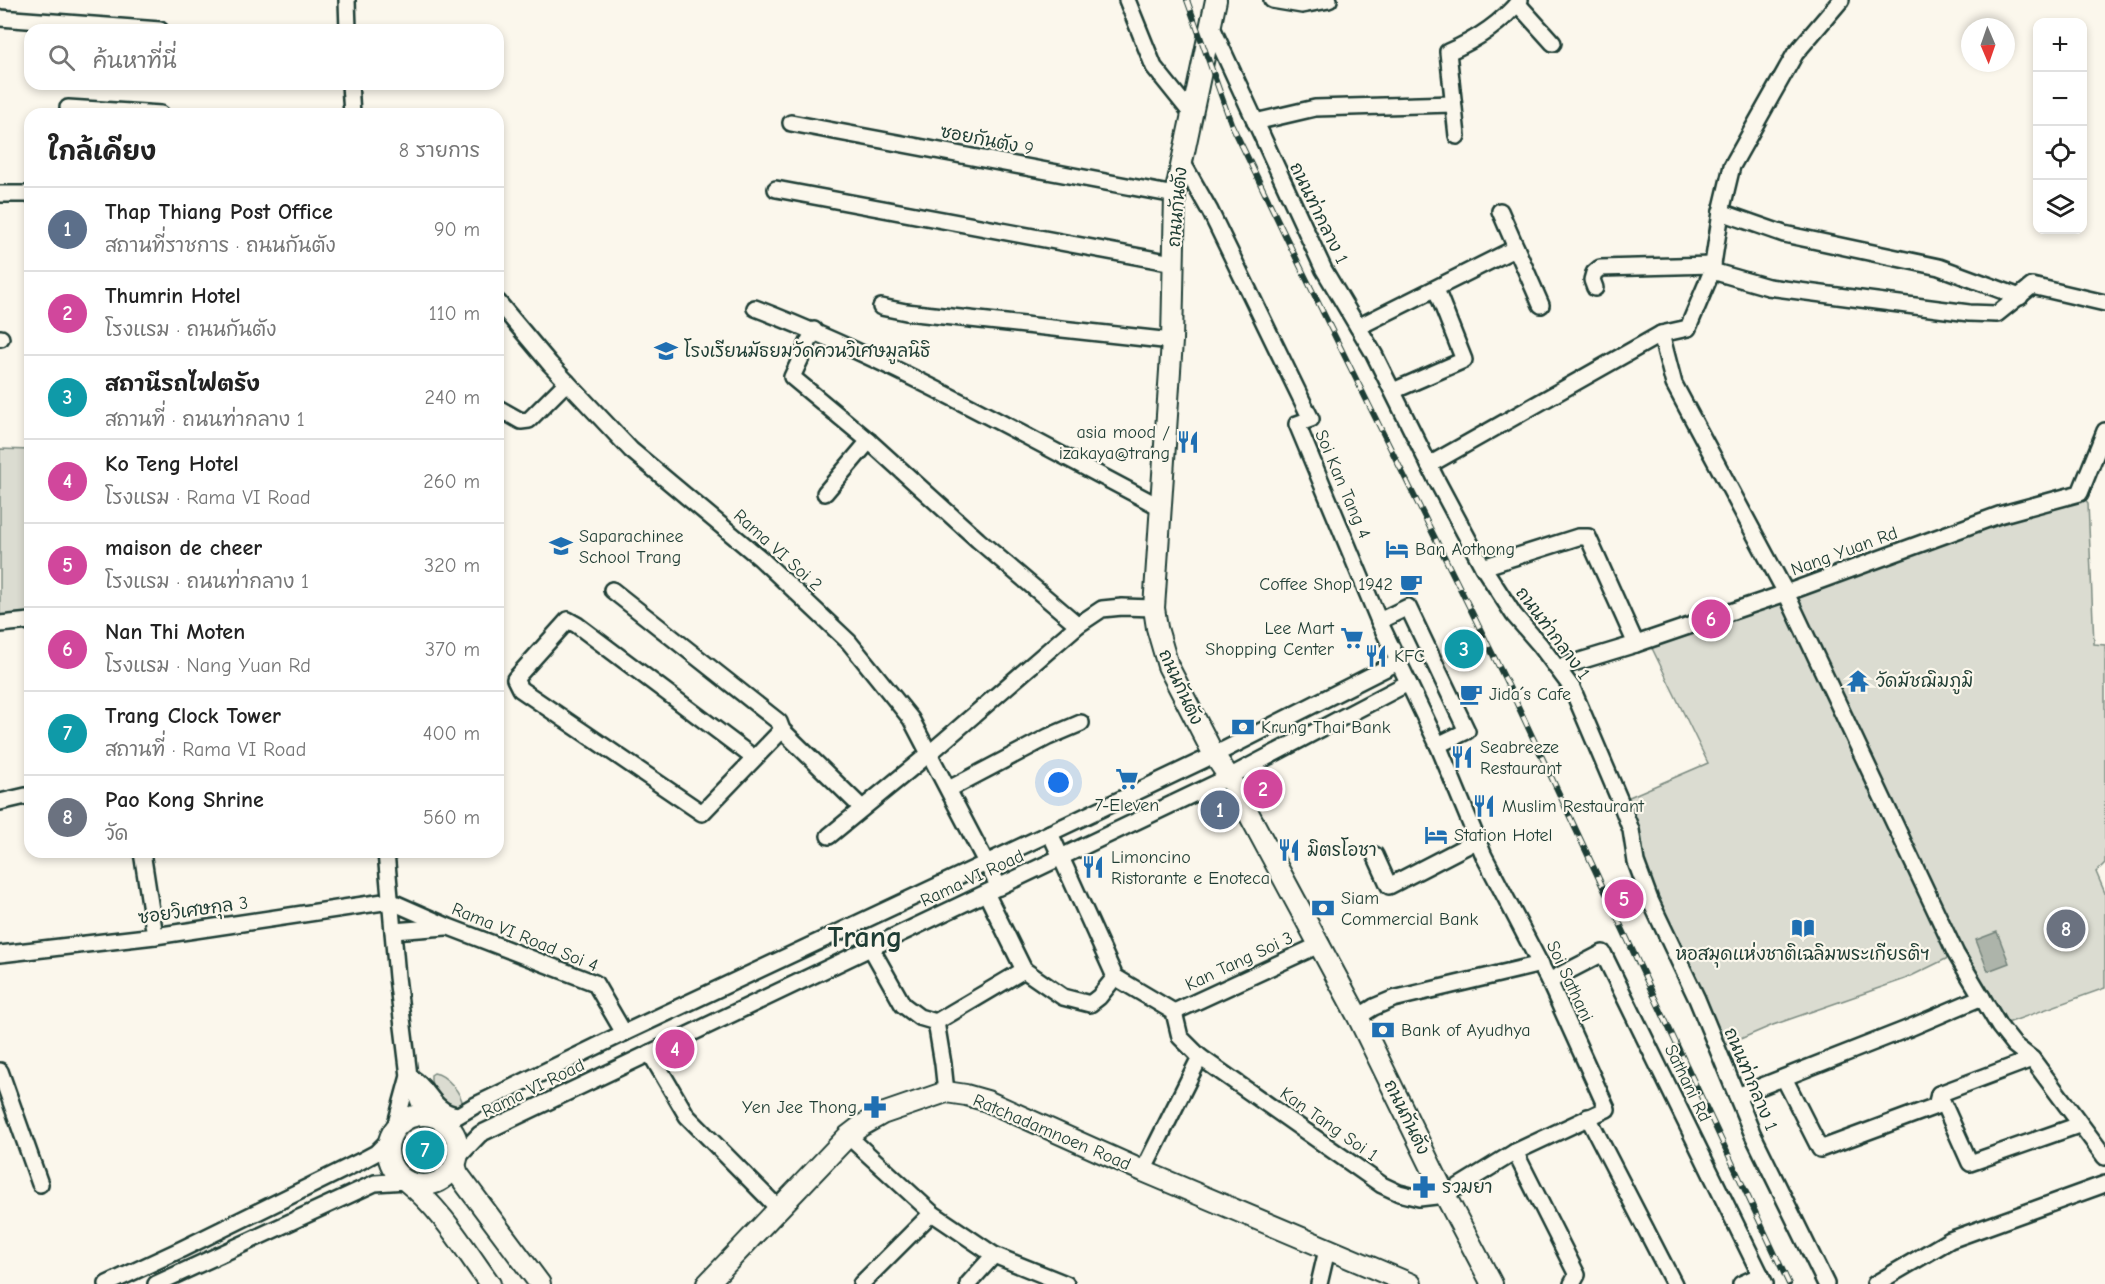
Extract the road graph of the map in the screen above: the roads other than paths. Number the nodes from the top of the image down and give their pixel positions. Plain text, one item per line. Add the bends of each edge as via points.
1 (347, 0) edge
2 (1127, 0) edge
3 (1210, 0) edge
4 (1216, 0) edge
5 (1272, 0) edge
6 (1329, 0) edge
7 (1841, 0) edge
8 (1513, 3) edge
9 (0, 18) edge
10 (1210, 23) junction
11 (80, 24) edge
12 (348, 24) edge
13 (1552, 43) dead end
14 (350, 90) edge
15 (1453, 104) junction
16 (352, 108) edge
17 (1191, 113) junction
18 (1256, 122) junction
19 (791, 123) dead end
20 (1457, 136) dead end
21 (1181, 160) junction
22 (776, 189) dead end
23 (0, 194) edge
24 (24, 194) edge
25 (1175, 195) junction
26 (1500, 211) dead end
27 (1720, 212) junction
28 (1516, 248) junction
29 (1173, 262) junction
30 (1712, 268) junction
31 (1595, 288) dead end
32 (1436, 289) junction
33 (2020, 297) junction
34 (2105, 303) edge
35 (1541, 305) dead end
36 (881, 307) dead end
37 (755, 308) dead end
38 (504, 309) edge
39 (1358, 327) junction
40 (813, 330) junction
41 (1661, 334) junction
42 (1172, 342) junction
43 (567, 382) junction
44 (1393, 391) junction
45 (504, 411) edge
46 (2105, 431) edge
47 (869, 441) junction
48 (1429, 465) junction
49 (825, 493) dead end
50 (1162, 508) junction
51 (1483, 567) junction
52 (612, 590) dead end
53 (1786, 593) junction
54 (1154, 608) junction
55 (1379, 621) junction
56 (24, 622) edge
57 (0, 624) edge
58 (1078, 625) junction
59 (1636, 644) junction
60 (1398, 662) junction
61 (1557, 668) junction
62 (1408, 683) junction
63 (1419, 705) joint
64 (1081, 723) dead end
65 (782, 730) junction
66 (1438, 745) junction
67 (930, 753) junction
68 (1214, 754) junction
69 (754, 758) junction
70 (1229, 777) junction
71 (949, 789) junction
72 (24, 796) edge
73 (0, 802) edge
74 (862, 808) junction
75 (1050, 833) junction
76 (829, 836) dead end
77 (1478, 840) junction
78 (1375, 855) dead end
79 (1062, 857) junction
80 (143, 858) edge
81 (386, 858) edge
82 (987, 863) junction
83 (993, 890) junction
84 (390, 901) junction
85 (449, 927) junction
86 (393, 931) junction
87 (155, 936) junction
88 (1320, 944) junction
89 (871, 948) junction
90 (0, 954) edge
91 (1541, 964) junction
92 (1024, 970) junction
93 (1115, 977) junction
94 (1550, 981) junction
95 (1982, 997) junction
96 (1174, 1012) junction
97 (1358, 1017) junction
98 (936, 1022) junction
99 (624, 1033) junction
100 (650, 1053) junction
101 (1200, 1057) junction
102 (2032, 1059) junction
103 (0, 1071) edge
104 (409, 1076) junction
105 (1784, 1078) junction
106 (946, 1092) junction
107 (1939, 1094) junction
108 (1737, 1096) junction
109 (424, 1115) junction
110 (1588, 1118) junction
111 (451, 1119) junction
112 (2079, 1125) junction
113 (392, 1135) junction
114 (848, 1136) junction
115 (1515, 1152) junction
116 (2105, 1157) edge
117 (456, 1161) junction
118 (1143, 1171) junction
119 (406, 1181) junction
120 (40, 1184) dead end
121 (2105, 1184) edge
122 (1445, 1195) junction
123 (779, 1209) junction
124 (932, 1213) junction
125 (1327, 1250) junction
126 (994, 1255) junction
127 (1486, 1280) edge
128 (1763, 1280) edge
129 (107, 1284) edge
130 (156, 1284) edge
131 (490, 1284) edge
132 (540, 1284) edge
133 (707, 1284) edge
134 (861, 1284) edge
135 (968, 1284) edge
136 (1066, 1284) edge
137 (1319, 1284) edge
138 (1411, 1284) edge
139 (1572, 1284) edge
140 (1674, 1284) edge
141 (1741, 1284) edge
142 (1826, 1284) edge
143 (1875, 1284) edge

1 - 12 street
2 - 17 street via 1154,68
3 - 10 main road, ถนนกันตัง
4 - 10 main road, ถนนกันตัง
5 - 6 street via 1302,5
7 - 27 street via 1795,54 1732,166
8 - 13 street
8 - 15 street via 1489,31 1448,52
9 - 11 street
10 - 17 main road, ถนนกันตัง
10 - 18 street, ถนนท่ากลาง 1
14 - 16 street
15 - 18 street via 1314,108
15 - 20 street
17 - 21 main road, ถนนกันตัง
18 - 39 street, ถนนท่ากลาง 1 via 1324,270
19 - 25 street, ซอยกันตัง 9
21 - 25 main road, ถนนกันตัง
21 - 55 street, Soi Kan Tang 4 via 1210,211 1311,419 1297,424
22 - 29 street
23 - 24 street
25 - 29 main road, ถนนกันตัง
26 - 28 street
27 - 30 street
27 - 33 street via 1784,234 1939,267
28 - 32 street
28 - 35 street
29 - 42 main road, ถนนกันตัง
30 - 31 street via 1600,268 1592,280
30 - 33 street via 1768,287 1969,313 1997,314
30 - 41 street via 1688,328
32 - 39 street
32 - 44 street via 1464,360
33 - 34 street via 2032,286
36 - 42 street
37 - 40 street
38 - 43 street, Rama VI Soi 2
39 - 44 street, ถนนท่ากลาง 1
40 - 47 street via 792,377
40 - 50 street via 955,399
41 - 48 street
41 - 53 street via 1674,384
42 - 50 main road, ถนนกันตัง
43 - 45 street via 529,420 521,421
43 - 67 street, Rama VI Soi 2 via 631,450 760,558 849,642 911,719
44 - 48 street, ถนนท่ากลาง 1
46 - 53 street, Nang Yuan Rd via 2080,494 1999,515
47 - 49 street
47 - 58 street
48 - 51 street, ถนนท่ากลาง 1
50 - 54 main road, ถนนกันตัง
51 - 59 street via 1588,537
51 - 61 street, ถนนท่ากลาง 1 via 1514,615
52 - 65 street via 779,722
53 - 59 street, Nang Yuan Rd
53 - 95 street via 1956,954
54 - 58 street via 1102,609
54 - 68 main road, ถนนกันตัง via 1168,666
55 - 60 street, Soi Kan Tang 4
55 - 66 street via 1408,607 1467,731
56 - 57 street
58 - 67 street
59 - 61 street, Nang Yuan Rd
60 - 62 street, Soi Kan Tang 4
60 - 68 street, Rama VI Road
61 - 108 street, ถนนท่ากลาง 1 via 1572,688 1616,790 1650,900
62 - 63 street, Soi Kan Tang 4
62 - 70 street, Rama VI Road
63 - 66 street, Soi Sathani
64 - 71 street
65 - 69 street
65 - 74 street
66 - 77 street, Soi Sathani
67 - 71 street, Rama VI Soi 2
67 - 74 street
68 - 70 main road, ถนนกันตัง
68 - 75 street, Rama VI Road
69 - 69 street via 702,813 520,689 515,678 568,620
70 - 79 street, Rama VI Road
70 - 88 main road, ถนนกันตัง
71 - 82 street, Rama VI Soi 2
72 - 73 street
74 - 76 street
75 - 79 street
75 - 82 street, Rama VI Road
77 - 78 street via 1389,886
77 - 91 street, Soi Sathani
79 - 83 street, Rama VI Road
79 - 93 street
80 - 87 street
81 - 84 street
82 - 83 street, Rama VI Soi 2
82 - 99 street, Rama VI Road
83 - 89 street, Rama VI Road
83 - 92 street, Rama VI Soi 2
84 - 85 street, Rama VI Road Soi 4
84 - 86 street
84 - 87 street, ซอยวิเศษกุล 3
85 - 86 street
85 - 99 street, Rama VI Road Soi 4 via 595,983
86 - 104 street
87 - 90 street, ซอยวิเศษกุล 3
88 - 96 street, Kan Tang Soi 3
88 - 97 main road, ถนนกันตัง
89 - 98 street via 903,1005 919,1017
89 - 100 street, Rama VI Road
91 - 94 street, Soi Sathani
91 - 97 street via 1393,999
92 - 93 street via 1064,997 1090,1004 1100,998
92 - 98 street
93 - 96 street
94 - 110 street, Soi Sathani via 1607,1109
94 - 128 street, Sathani Rd via 1604,953
95 - 102 street via 2014,1046
95 - 105 street
96 - 101 street, Kan Tang Soi 1 via 1180,1037
97 - 122 main road, ถนนกันตัง
98 - 106 street
99 - 111 street, Rama VI Road
100 - 117 street, Rama VI Road via 480,1134
100 - 123 street via 687,1116
101 - 118 street
101 - 122 street, Kan Tang Soi 1 via 1382,1185 1419,1198
102 - 107 street
102 - 112 street
103 - 120 street
104 - 109 street
104 - 111 street via 422,1084 432,1101
104 - 113 street
105 - 107 street via 1820,1149 1936,1106
105 - 108 street
106 - 114 main road via 882,1114
106 - 118 main road, Ratchadamnoen Road via 987,1101
107 - 112 street via 1970,1163
108 - 142 street, ถนนท่ากลาง 1
109 - 111 main road
109 - 113 main road via 402,1122
110 - 115 street, Soi Sathani
110 - 140 street
111 - 117 main road via 458,1142
112 - 116 street
113 - 119 main road via 388,1153 391,1164
113 - 129 street via 376,1153
114 - 123 main road
114 - 124 street
115 - 122 street, Soi Sathani
115 - 139 street via 1577,1275
117 - 119 main road via 440,1181 429,1185
117 - 132 main road via 458,1173
118 - 125 main road, Ratchadamnoen Road
119 - 130 street via 375,1183
119 - 131 main road via 442,1216
121 - 143 street via 1950,1240
122 - 127 main road, ถนนกันตัง
123 - 133 main road
124 - 126 street
124 - 134 street
125 - 137 street
125 - 138 main road, Ratchadamnoen Road
126 - 135 street
126 - 136 street
128 - 141 street

